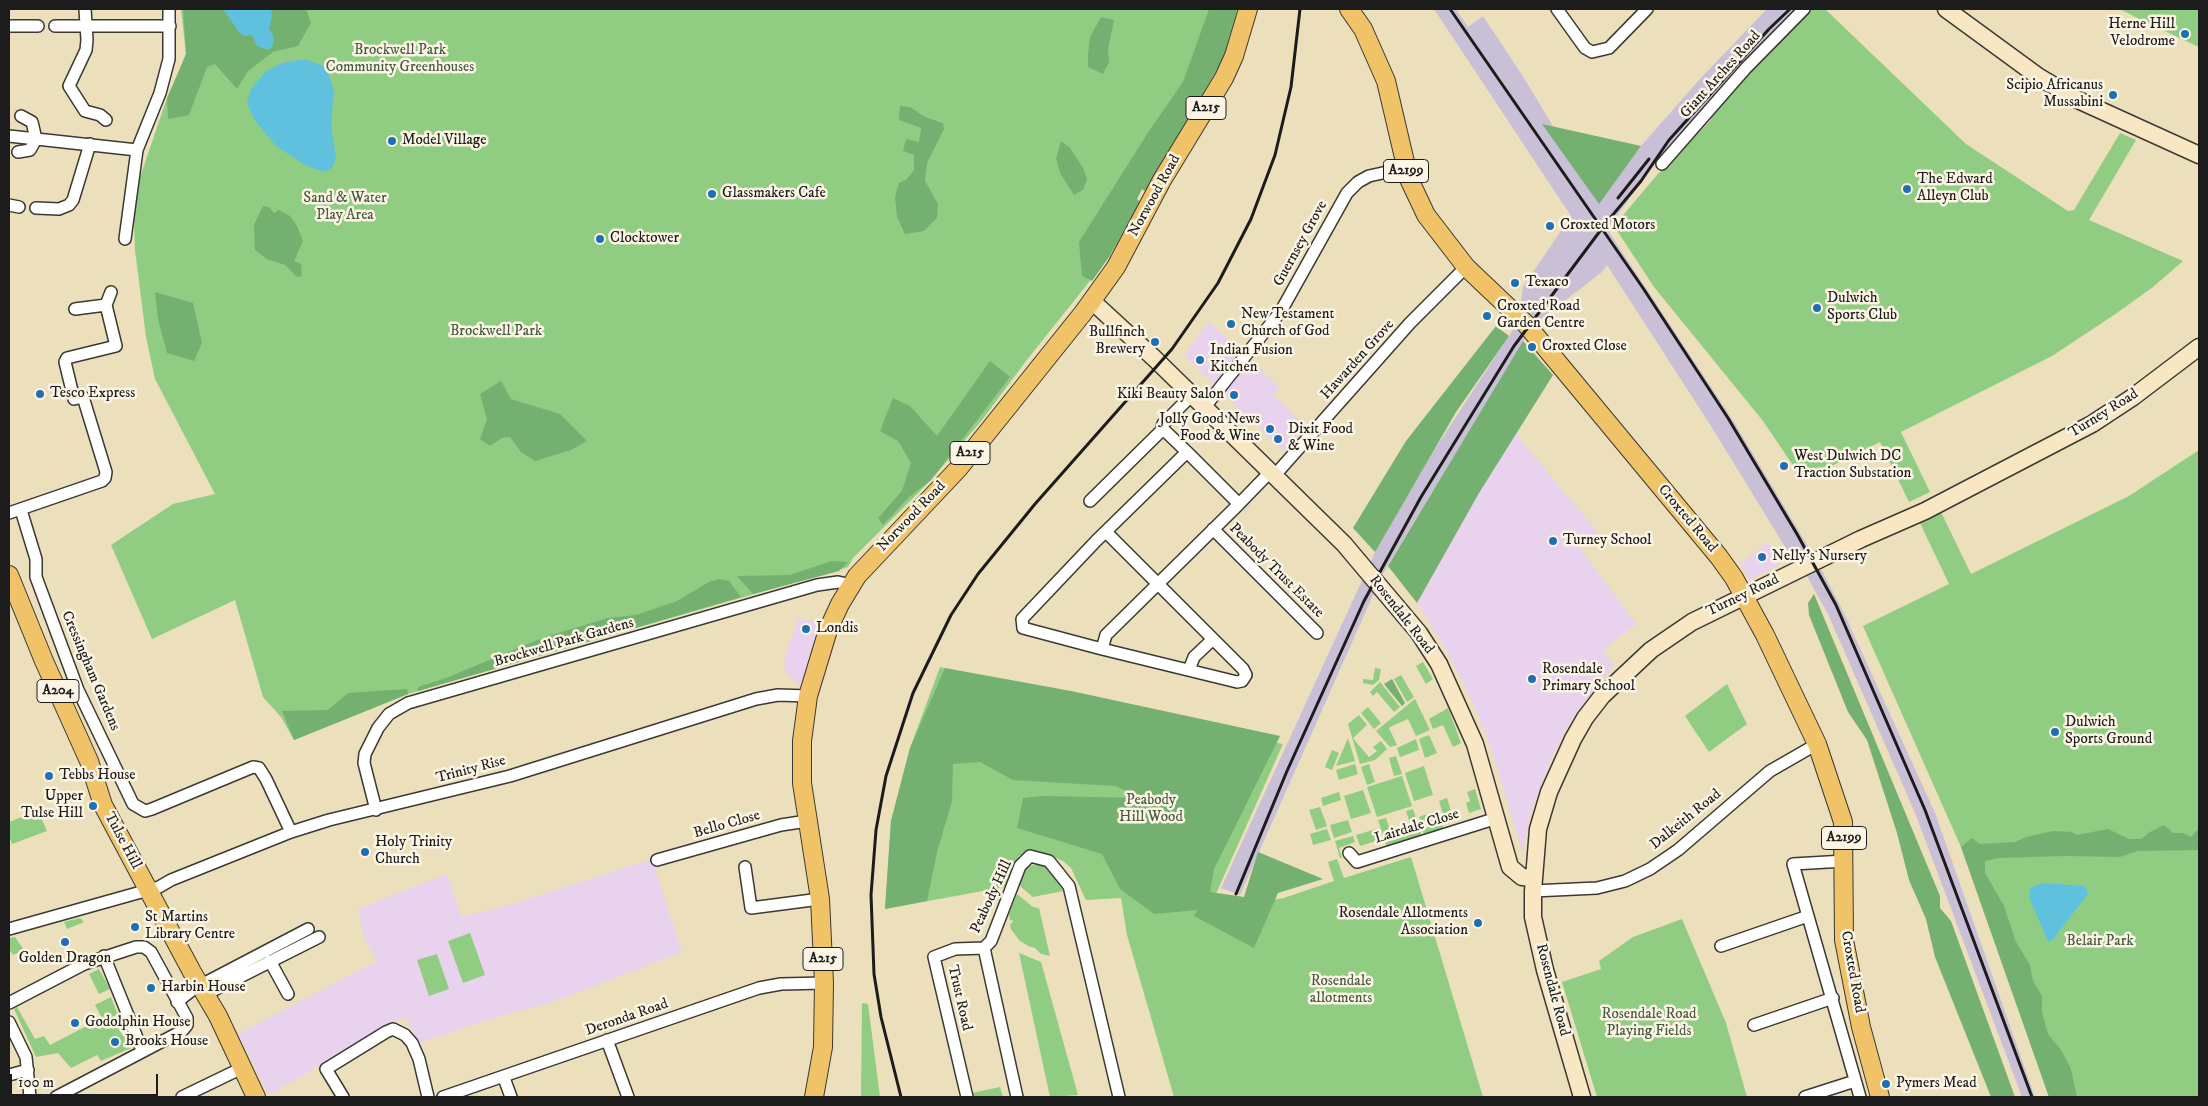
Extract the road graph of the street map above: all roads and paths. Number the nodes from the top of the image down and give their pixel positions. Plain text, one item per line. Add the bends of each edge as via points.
1 (85, 9) edge
2 (169, 9) edge
3 (1248, 9) edge
4 (1349, 9) edge
5 (1557, 9) edge
6 (1647, 9) edge
7 (1804, 9) edge
8 (1946, 9) edge
9 (9, 26) edge
10 (38, 26) dead end
11 (55, 26) dead end
12 (86, 26) junction
13 (170, 26) junction
14 (21, 116) dead end
15 (106, 120) dead end
16 (9, 136) edge
17 (36, 138) junction
18 (90, 144) junction
19 (136, 150) junction
20 (18, 152) dead end
21 (2199, 155) edge
22 (1662, 164) dead end
23 (1406, 168) junction
24 (36, 208) dead end
25 (124, 239) dead end
26 (1466, 267) junction
27 (111, 292) dead end
28 (1092, 301) junction
29 (106, 304) junction
30 (75, 309) dead end
31 (2199, 347) edge
32 (1192, 395) junction
33 (1204, 408) junction
34 (1162, 428) junction
35 (1187, 452) junction
36 (1273, 473) junction
37 (1090, 501) dead end
38 (1239, 504) junction
39 (21, 510) junction
40 (9, 513) edge
41 (1213, 529) junction
42 (1106, 532) junction
43 (9, 575) edge
44 (1158, 584) junction
45 (851, 585) junction
46 (1744, 595) junction
47 (1317, 633) dead end
48 (1213, 639) junction
49 (1102, 649) junction
50 (1189, 670) junction
51 (808, 696) junction
52 (90, 715) junction
53 (72, 722) junction
54 (1817, 744) junction
55 (376, 810) junction
56 (1497, 818) junction
57 (807, 822) junction
58 (291, 832) junction
59 (1790, 852) dead end
60 (1349, 853) dead end
61 (657, 860) dead end
62 (1845, 861) junction
63 (1793, 864) junction
64 (745, 867) dead end
65 (1533, 884) junction
66 (147, 889) junction
67 (820, 899) junction
68 (1808, 916) junction
69 (9, 929) edge
70 (308, 929) dead end
71 (319, 937) dead end
72 (1721, 946) dead end
73 (984, 948) junction
74 (104, 956) junction
75 (270, 961) junction
76 (824, 983) junction
77 (203, 988) junction
78 (288, 994) dead end
79 (1833, 998) junction
80 (177, 1002) junction
81 (9, 1003) edge
82 (9, 1022) edge
83 (1754, 1026) dead end
84 (607, 1040) junction
85 (142, 1050) junction
86 (242, 1068) junction
87 (28, 1070) junction
88 (9, 1075) edge
89 (504, 1078) junction
90 (1855, 1081) junction
91 (30, 1097) edge
92 (56, 1097) edge
93 (182, 1097) edge
94 (256, 1097) edge
95 (343, 1097) edge
96 (428, 1097) edge
97 (443, 1097) edge
98 (511, 1097) edge
99 (628, 1097) edge
100 (814, 1097) edge
101 (967, 1097) edge
102 (1017, 1097) edge
103 (1119, 1097) edge
104 (1582, 1097) edge
105 (1805, 1097) edge
106 (1860, 1097) edge
107 (1880, 1097) edge

1 - 12 street
2 - 13 street
3 - 28 main road, Norwood Road / A215 via 1224,78 1162,180 1120,262
4 - 23 main road, Croxted Road / A2199 via 1363,29 1386,81
5 - 6 street via 1585,48 1592,52 1609,48
7 - 22 street, Giant Arches Road via 1746,68
8 - 21 street via 2039,77 2078,100
9 - 10 street
11 - 12 street
12 - 13 street
12 - 15 street via 86,50 69,86 85,111
13 - 19 street via 169,59 160,93
14 - 17 street via 32,122
16 - 17 street
17 - 18 street
17 - 20 street via 30,150
18 - 19 street
18 - 24 street via 76,192 68,205 59,209
19 - 25 street
23 - 26 main road, Croxted Road / A2199 via 1421,206
23 - 33 street, Guernsey Grove via 1369,176 1347,193 1281,311
26 - 36 street, Hawarden Grove
26 - 46 main road, Croxted Road / A2199 via 1525,323 1726,566
27 - 29 street
28 - 32 street, Rosendale Road
28 - 45 main road, Norwood Road / A215 via 958,469 886,542
29 - 30 street
29 - 39 street via 116,346 67,358 65,362 74,399 83,397 106,472 105,478
31 - 46 street, Turney Road via 2092,424 1925,510
32 - 33 street, Rosendale Road
32 - 34 street
33 - 36 street, Rosendale Road
34 - 35 street, Peabody Trust Estate
34 - 37 street
35 - 38 street, Peabody Trust Estate
35 - 42 street
36 - 38 street, Peabody Trust Estate
36 - 56 street, Rosendale Road via 1344,544 1432,652 1475,744
38 - 41 street, Peabody Trust Estate
39 - 40 street
39 - 52 street, Cressingham Gardens via 36,559 36,577
41 - 44 street, Peabody Trust Estate
41 - 47 street, Peabody Trust Estate
42 - 44 street
42 - 49 street via 1022,619 1021,624 1025,630
43 - 53 main road, Tulse Hill / A204
44 - 48 street
44 - 49 street, Peabody Trust Estate via 1106,635
45 - 51 main road, Norwood Road / A215 via 828,630
45 - 55 street, Brockwell Park Gardens via 831,582 761,600 538,668 408,703 389,714 365,754 364,763
46 - 54 main road, Croxted Road / A2199
46 - 65 street, Turney Road via 1692,622 1651,650 1602,696 1585,718 1543,808
48 - 50 street via 1194,657
48 - 50 street via 1244,670 1244,679 1237,682
49 - 50 street
51 - 55 street, Trinity Rise via 778,695 756,699 510,776
51 - 57 main road, Norwood Road / A215 via 802,747
52 - 53 street
52 - 58 street, Cressingham Gardens via 133,804 138,808 152,809 253,767 259,768 266,779
53 - 66 main road, Tulse Hill / A204 via 101,800
54 - 62 main road, Croxted Road / A2199 via 1843,822
54 - 65 street, Dalkeith Road via 1770,771 1678,850 1650,869 1625,881 1597,888
55 - 58 street, Trinity Rise
56 - 60 street, Lairdale Close via 1357,862
56 - 65 street, Rosendale Road via 1510,867
57 - 61 street, Bello Close via 780,825
57 - 67 main road, Norwood Road / A215
58 - 66 street, Trinity Rise via 160,887
59 - 63 street
62 - 63 street
62 - 107 main road, Croxted Road / A2199 via 1844,940
63 - 68 street
64 - 67 street via 751,908
65 - 104 street, Rosendale Road via 1534,917 1545,970
66 - 69 street
66 - 77 main road, Tulse Hill / A204
67 - 76 main road, Norwood Road / A215
68 - 72 street
68 - 79 street
70 - 77 street
71 - 75 street
73 - 101 street, Trust Road via 955,948 934,957
73 - 102 street, Peabody Hill
73 - 103 street, Peabody Hill via 991,941 1020,866 1030,856 1049,861 1069,886
74 - 80 street via 144,947 151,952
74 - 81 street
74 - 85 street
75 - 77 street
75 - 78 street
76 - 84 street, Deronda Road via 759,988
76 - 100 main road, Norwood Road / A215 via 823,1048
77 - 80 street
77 - 86 main road, Tulse Hill / A204
79 - 83 street
79 - 90 street
80 - 85 street via 187,1018 187,1026
82 - 87 street via 24,1051
84 - 89 street, Deronda Road
84 - 99 street
85 - 92 street
86 - 93 street
86 - 94 main road, Tulse Hill / A204
87 - 88 street
87 - 91 street
89 - 97 street, Deronda Road
89 - 98 street
90 - 105 street
90 - 106 street
95 - 96 street via 326,1068 393,1029 412,1043

